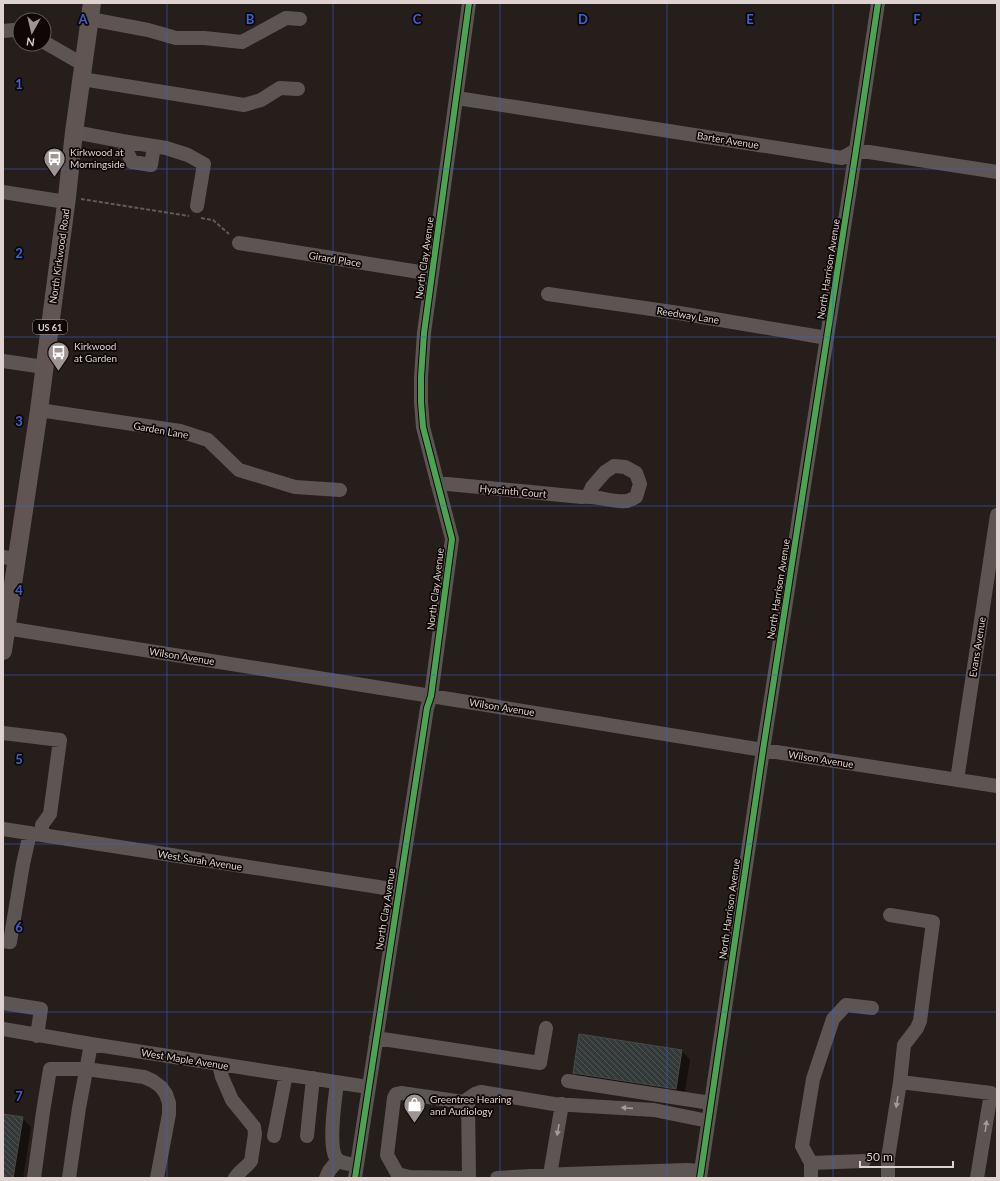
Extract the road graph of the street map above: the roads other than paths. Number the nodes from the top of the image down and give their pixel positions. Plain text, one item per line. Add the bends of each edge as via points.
1 (469, 3) edge
2 (878, 3) edge
3 (91, 11) edge
4 (300, 19) dead end
5 (52, 48) edge
6 (83, 72) junction
7 (298, 89) dead end
8 (457, 98) junction
9 (74, 132) junction
10 (856, 150) junction
11 (997, 172) edge
12 (3, 192) edge
13 (67, 200) junction
14 (195, 213) road end
15 (239, 243) road end
16 (432, 274) junction
17 (548, 294) dead end
18 (827, 338) junction
19 (3, 360) edge
20 (44, 367) junction
21 (39, 410) junction
22 (438, 483) junction
23 (340, 490) dead end
24 (588, 496) dead end
25 (997, 515) edge
26 (10, 558) edge
27 (6, 628) junction
28 (3, 651) edge
29 (432, 696) junction
30 (3, 733) edge
31 (763, 750) junction
32 (957, 780) junction
33 (997, 786) edge
34 (3, 829) edge
35 (36, 834) junction
36 (398, 890) junction
37 (890, 915) dead end
38 (3, 940) edge
39 (3, 1003) edge
40 (872, 1008) dead end
41 (546, 1028) dead end
42 (3, 1029) edge
43 (37, 1036) junction
44 (376, 1038) junction
45 (91, 1044) junction
46 (219, 1064) junction
47 (86, 1069) junction
48 (286, 1074) junction
49 (313, 1078) junction
50 (568, 1080) dead end
51 (900, 1082) junction
52 (337, 1083) junction
53 (368, 1087) junction
54 (468, 1098) junction
55 (711, 1103) junction
56 (562, 1104) junction
57 (708, 1121) junction
58 (274, 1136) dead end
59 (307, 1136) dead end
60 (338, 1160) junction
61 (864, 1161) dead end
62 (811, 1163) junction
63 (356, 1171) edge
64 (550, 1175) junction
65 (700, 1175) edge
66 (573, 1176) edge
67 (34, 1178) edge
68 (69, 1178) edge
69 (157, 1178) edge
70 (235, 1178) edge
71 (326, 1178) edge
72 (468, 1178) edge
73 (497, 1178) edge
74 (811, 1178) edge
75 (888, 1178) edge
76 (977, 1178) edge

1 - 8 street, North Clay Avenue
2 - 10 street, North Harrison Avenue
3 - 4 street via 176,38 242,42 286,18
3 - 6 main road, North Kirkwood Road / US 61
5 - 6 street
6 - 7 street via 244,105 261,100 280,88
6 - 9 main road, North Kirkwood Road / US 61
8 - 10 street, Barter Avenue via 842,158
8 - 16 street, North Clay Avenue
9 - 13 main road, North Kirkwood Road / US 61
9 - 14 street via 166,148 188,155 204,164
10 - 11 street
10 - 18 street, North Harrison Avenue
12 - 13 street
13 - 20 main road, North Kirkwood Road / US 61
15 - 16 street, Girard Place
16 - 22 street, North Clay Avenue via 420,376 423,427
17 - 18 street, Reedway Lane
18 - 31 street, North Harrison Avenue
19 - 20 street
20 - 21 main road, North Kirkwood Road / US 61
21 - 23 street, Garden Lane via 180,431 208,440 239,470 295,487
21 - 26 main road, North Kirkwood Road / US 61
22 - 24 street, Hyacinth Court
22 - 29 street, North Clay Avenue via 452,539
25 - 32 street, Evans Avenue
26 - 27 main road, North Kirkwood Road / US 61
27 - 28 main road, North Kirkwood Road / US 61
27 - 29 street, Wilson Avenue
29 - 31 street, Wilson Avenue
29 - 36 street, North Clay Avenue via 427,708
30 - 35 street via 60,740 50,814
31 - 32 street, Wilson Avenue
31 - 55 street, North Harrison Avenue
32 - 33 street, Wilson Avenue
34 - 35 street, West Sarah Avenue
35 - 36 street, West Sarah Avenue
35 - 38 street via 23,864 10,942
36 - 44 street, North Clay Avenue
37 - 51 street via 933,922 920,1021 904,1044
39 - 43 street via 42,1009
40 - 62 street via 846,1005 833,1019 813,1079 802,1146
41 - 44 street via 540,1063
42 - 43 street, West Maple Avenue
43 - 45 street, West Maple Avenue
44 - 53 street, North Clay Avenue
45 - 46 street, West Maple Avenue
45 - 47 street
46 - 48 street, West Maple Avenue
46 - 70 street via 232,1100 255,1131 251,1162 237,1173
47 - 67 street via 50,1069
47 - 68 street
47 - 69 street via 144,1078 153,1081 166,1094 169,1114
48 - 49 street, West Maple Avenue
48 - 58 street
49 - 52 street, West Maple Avenue
49 - 59 street
50 - 55 street
51 -> 75 street via 888,1158
76 -> 51 street via 990,1093
52 - 53 street, West Maple Avenue
52 - 60 street via 332,1129 334,1150
53 - 63 street, North Clay Avenue
54 - 56 street via 481,1092
54 - 72 street
54 - 72 street via 463,1102 401,1092 396,1094 387,1155 397,1173 401,1175
55 - 57 street, North Harrison Avenue
57 -> 56 street via 654,1110
56 -> 64 street
57 - 65 street, North Harrison Avenue
60 - 63 street
60 - 71 street
61 - 62 street
62 - 74 street
64 - 66 street
64 - 73 street
65 - 66 street via 687,1170

